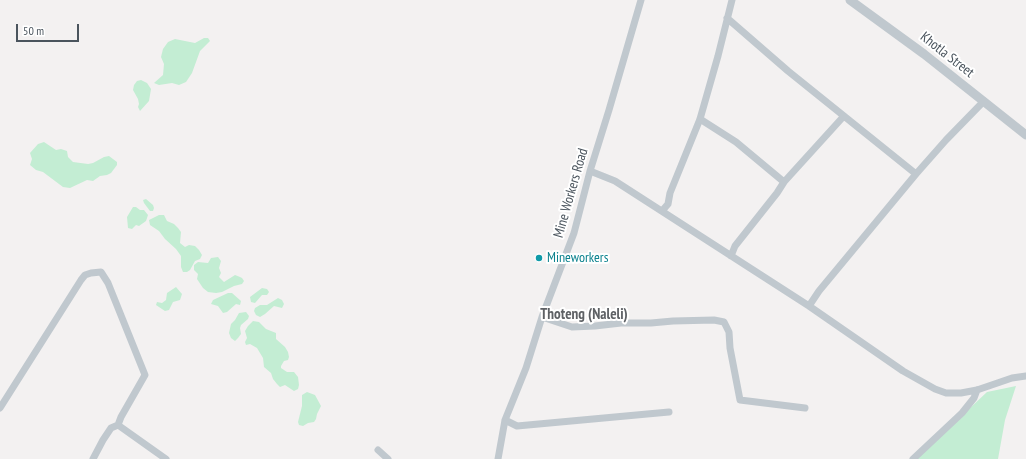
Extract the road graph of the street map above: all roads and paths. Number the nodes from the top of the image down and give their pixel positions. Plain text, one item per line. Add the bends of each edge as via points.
1 (641, 0) edge
2 (732, 0) edge
3 (850, 0) edge
4 (727, 18) junction
5 (984, 101) junction
6 (844, 117) junction
7 (700, 119) junction
8 (1026, 135) edge
9 (590, 171) junction
10 (916, 174) junction
11 (784, 182) junction
12 (662, 211) junction
13 (731, 256) junction
14 (808, 306) junction
15 (542, 317) junction
16 (1026, 376) edge
17 (977, 390) junction
18 (0, 408) edge
19 (804, 408) dead end
20 (669, 412) dead end
21 (505, 420) junction
22 (118, 425) junction
23 (378, 450) dead end
24 (93, 459) edge
25 (166, 459) edge
26 (388, 459) edge
27 (498, 459) edge
28 (913, 459) edge

1 - 9 street, Mine Workers Road
2 - 4 street
3 - 5 street, Khotla Street
4 - 6 street
4 - 7 street
5 - 8 street, Khotla Street
5 - 10 street
6 - 10 street
6 - 11 street
7 - 11 street via 736,142
7 - 12 street via 670,193 668,204
9 - 12 street via 615,181
9 - 15 street, Mine Workers Road via 574,233
10 - 14 street
11 - 13 street via 735,246
12 - 13 street
13 - 14 street
14 - 17 street via 935,389 946,393
15 - 19 street via 572,327 673,321 724,322 729,332 740,400
15 - 21 street, Mine Workers Road via 526,368
16 - 17 street
17 - 28 street via 962,413
18 - 22 street via 81,280 91,272 101,272 108,283 144,375
20 - 21 street via 517,426
21 - 27 street, Mine Workers Road
22 - 24 street via 112,428 103,440
22 - 25 street
23 - 26 street

